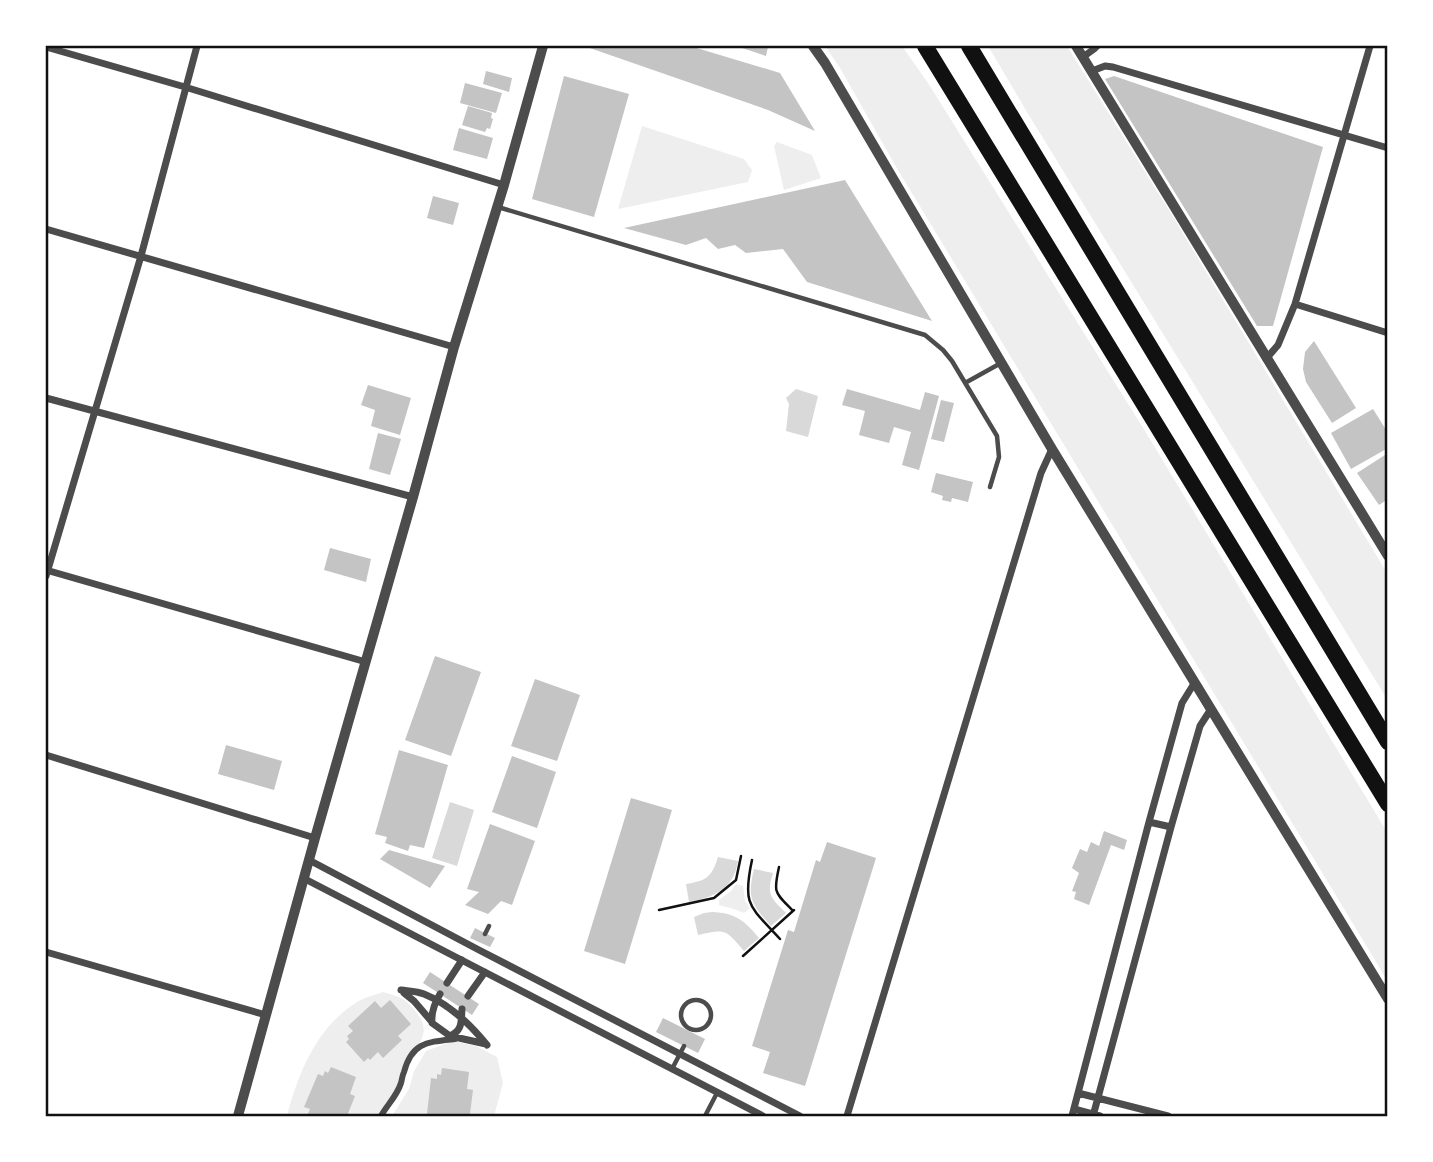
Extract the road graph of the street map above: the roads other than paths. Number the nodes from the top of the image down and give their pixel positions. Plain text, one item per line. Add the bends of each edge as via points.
1 (197, 46) edge
2 (543, 46) edge
3 (813, 46) edge
4 (915, 46) edge
5 (925, 46) edge
6 (969, 46) edge
7 (1076, 46) edge
8 (1097, 46) edge
9 (1370, 46) edge
10 (46, 47) edge
11 (1083, 57) junction
12 (1092, 71) junction
13 (185, 87) junction
14 (964, 111) junction
15 (1344, 135) junction
16 (1388, 148) edge
17 (504, 185) junction
18 (497, 207) junction
19 (46, 229) edge
20 (141, 256) junction
21 (1295, 304) junction
22 (1388, 333) edge
23 (454, 347) junction
24 (1266, 359) junction
25 (1001, 362) junction
26 (965, 383) junction
27 (46, 398) edge
28 (95, 412) junction
29 (1052, 449) junction
30 (990, 487) dead end
31 (413, 497) junction
32 (1388, 556) edge
33 (46, 572) edge
34 (366, 663) junction
35 (1195, 681) junction
36 (1211, 709) junction
37 (1384, 735) edge
38 (46, 755) edge
39 (1388, 804) edge
40 (1149, 822) junction
41 (1171, 827) junction
42 (315, 838) junction
43 (309, 860) junction
44 (305, 879) junction
45 (489, 926) dead end
46 (485, 933) dead end
47 (480, 947) junction
48 (46, 952) edge
49 (462, 960) junction
50 (472, 965) junction
51 (485, 972) junction
52 (447, 983) dead end
53 (468, 996) dead end
54 (569, 997) junction
55 (438, 998) junction
56 (1388, 999) edge
57 (561, 1012) junction
58 (462, 1013) junction
59 (266, 1015) junction
60 (432, 1023) junction
61 (691, 1031) joint
62 (453, 1037) junction
63 (684, 1046) dead end
64 (679, 1054) junction
65 (672, 1070) junction
66 (717, 1093) junction
67 (1078, 1093) junction
68 (1098, 1097) junction
69 (1073, 1113) edge
70 (238, 1116) edge
71 (381, 1116) edge
72 (705, 1116) edge
73 (763, 1116) edge
74 (800, 1116) edge
75 (847, 1116) edge
76 (1096, 1116) edge
77 (1168, 1116) edge

1 - 13 street
2 - 17 street
3 - 25 street
4 - 14 highway
5 - 14 highway
6 - 37 highway
7 - 11 street
8 - 11 street
9 - 15 street
10 - 13 street
11 - 12 street
12 - 15 street via 1113,67
12 - 24 street
13 - 17 street
13 - 20 street
14 - 39 highway
15 - 16 street
15 - 21 street
17 - 18 street
18 - 23 street
18 - 26 lane via 925,335 943,350
19 - 20 street
20 - 23 street
20 - 28 street
21 - 22 street
21 - 24 street via 1278,345
23 - 31 street
24 - 32 street
25 - 26 lane
25 - 29 street
26 - 30 lane via 997,436 999,457
27 - 28 street
28 - 31 street
28 - 33 street
29 - 35 street
29 - 75 street
31 - 34 street
33 - 34 street
34 - 42 street
35 - 36 street
35 - 40 street via 1182,703
36 - 41 street via 1200,726
36 - 56 street
38 - 42 street
40 - 41 street
40 - 67 street
41 - 68 street
42 - 43 street
43 - 44 street
43 - 47 street
44 - 49 street
44 - 59 street
45 - 46 lane
47 - 50 street
47 - 54 street
48 - 59 street
49 - 50 street
49 - 52 street
50 - 51 street
51 - 53 street
51 - 57 street
54 - 57 street
54 - 64 street
55 - 58 street
55 - 60 street
55 - 60 street via 401,990
57 - 65 street
58 - 62 street
58 - 62 street via 487,1045
59 - 70 street
60 - 62 street
61 - 61 lane via 710,1021 710,1011 700,1001 682,1007 683,1023
62 - 71 street via 414,1049 401,1084
63 - 64 lane
64 - 65 lane
64 - 74 street
65 - 66 street
66 - 72 lane
66 - 73 street
67 - 68 street
67 - 69 street
68 - 76 street
68 - 77 street
69 - 76 street

